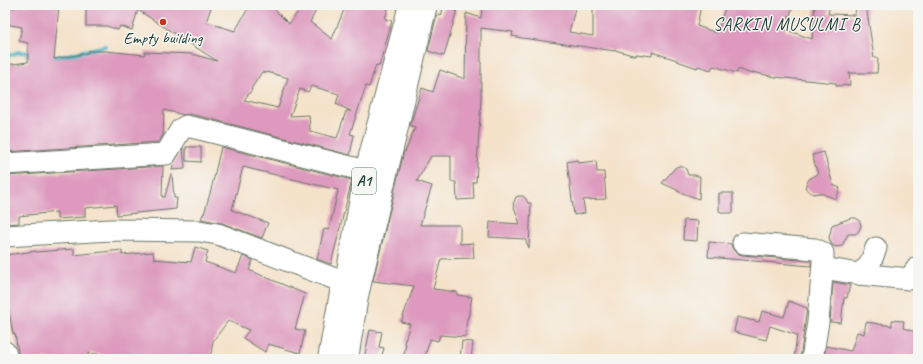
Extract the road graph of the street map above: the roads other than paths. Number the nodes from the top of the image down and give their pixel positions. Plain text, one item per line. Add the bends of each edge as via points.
1 (410, 5) edge
2 (426, 5) edge
3 (5, 164) edge
4 (366, 171) junction
5 (5, 236) edge
6 (743, 243) dead end
7 (876, 248) dead end
8 (918, 267) edge
9 (823, 268) junction
10 (859, 274) junction
11 (343, 282) junction
12 (5, 352) edge
13 (7, 359) edge
14 (329, 359) edge
15 (347, 359) edge
16 (812, 359) edge

1 - 4 highway, A1
2 - 15 highway, A1 via 357,296
3 - 4 street via 166,154 181,129 186,126
4 - 11 highway, A1 via 347,276
5 - 11 street via 111,230 200,231 218,234
6 - 9 street via 815,249 823,253
7 - 10 street via 869,266
8 - 10 street via 909,279
9 - 10 street
9 - 16 street
11 - 14 highway, A1
12 - 13 street

